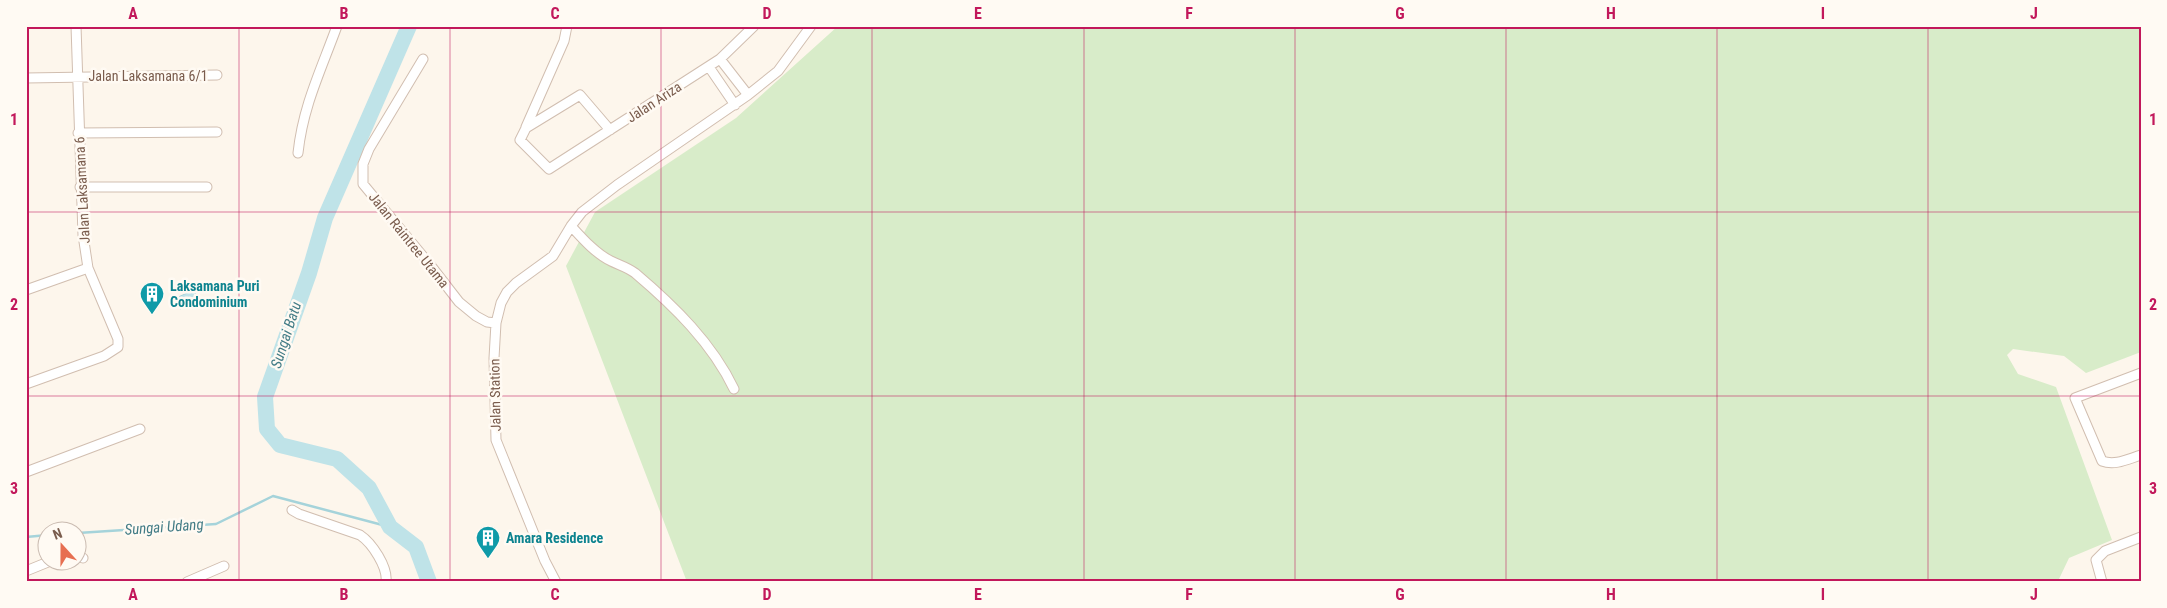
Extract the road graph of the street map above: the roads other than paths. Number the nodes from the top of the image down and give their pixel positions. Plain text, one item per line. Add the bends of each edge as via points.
1 (76, 26) edge
2 (337, 26) edge
3 (567, 26) edge
4 (754, 26) edge
5 (811, 26) edge
6 (423, 59) dead end
7 (720, 59) junction
8 (708, 67) junction
9 (217, 75) dead end
10 (78, 76) junction
11 (26, 78) edge
12 (748, 96) junction
13 (735, 105) junction
14 (526, 128) junction
15 (610, 130) junction
16 (217, 132) dead end
17 (78, 134) junction
18 (298, 153) dead end
19 (80, 187) junction
20 (207, 187) dead end
21 (571, 226) junction
22 (88, 268) junction
23 (26, 290) edge
24 (496, 323) junction
25 (2141, 373) edge
26 (26, 384) edge
27 (734, 389) dead end
28 (140, 429) dead end
29 (2141, 455) edge
30 (26, 472) edge
31 (292, 510) dead end
32 (2141, 537) edge
33 (38, 566) edge
34 (224, 566) dead end
35 (26, 571) edge
36 (187, 582) edge
37 (386, 582) edge
38 (556, 582) edge
39 (2102, 582) edge

1 - 10 street, Jalan Laksamana 6
2 - 18 street via 315,81 300,133
3 - 14 street via 564,41
4 - 7 street, Jalan Ariza
5 - 12 street via 778,71
6 - 24 street, Jalan Raintree Utama via 369,149 363,164 363,184 458,302 476,316
7 - 8 street, Jalan Ariza
7 - 12 street
8 - 13 street
8 - 15 street, Jalan Ariza
9 - 10 street, Jalan Laksamana 6/1
10 - 11 street, Jalan Laksamana 6/1
10 - 17 street, Jalan Laksamana 6
12 - 13 street, Jalan Station
13 - 21 street, Jalan Station via 617,185 582,212
14 - 15 street via 580,94
14 - 15 street, Jalan Ariza via 520,140 549,170
16 - 17 street
17 - 19 street, Jalan Laksamana 6
19 - 20 street
19 - 22 street, Jalan Laksamana 6
21 - 24 street, Jalan Station via 553,256 507,292
21 - 27 street via 610,260 634,272 686,321 721,363
22 - 23 street
22 - 26 street, Jalan Laksamana 6 via 118,339 118,347 104,356
24 - 38 street, Jalan Station via 496,440
25 - 29 street via 2075,398 2102,461 2116,463
28 - 30 street
31 - 37 street via 367,540 383,566
32 - 39 street via 2104,551 2096,560
33 - 35 street
34 - 36 street

